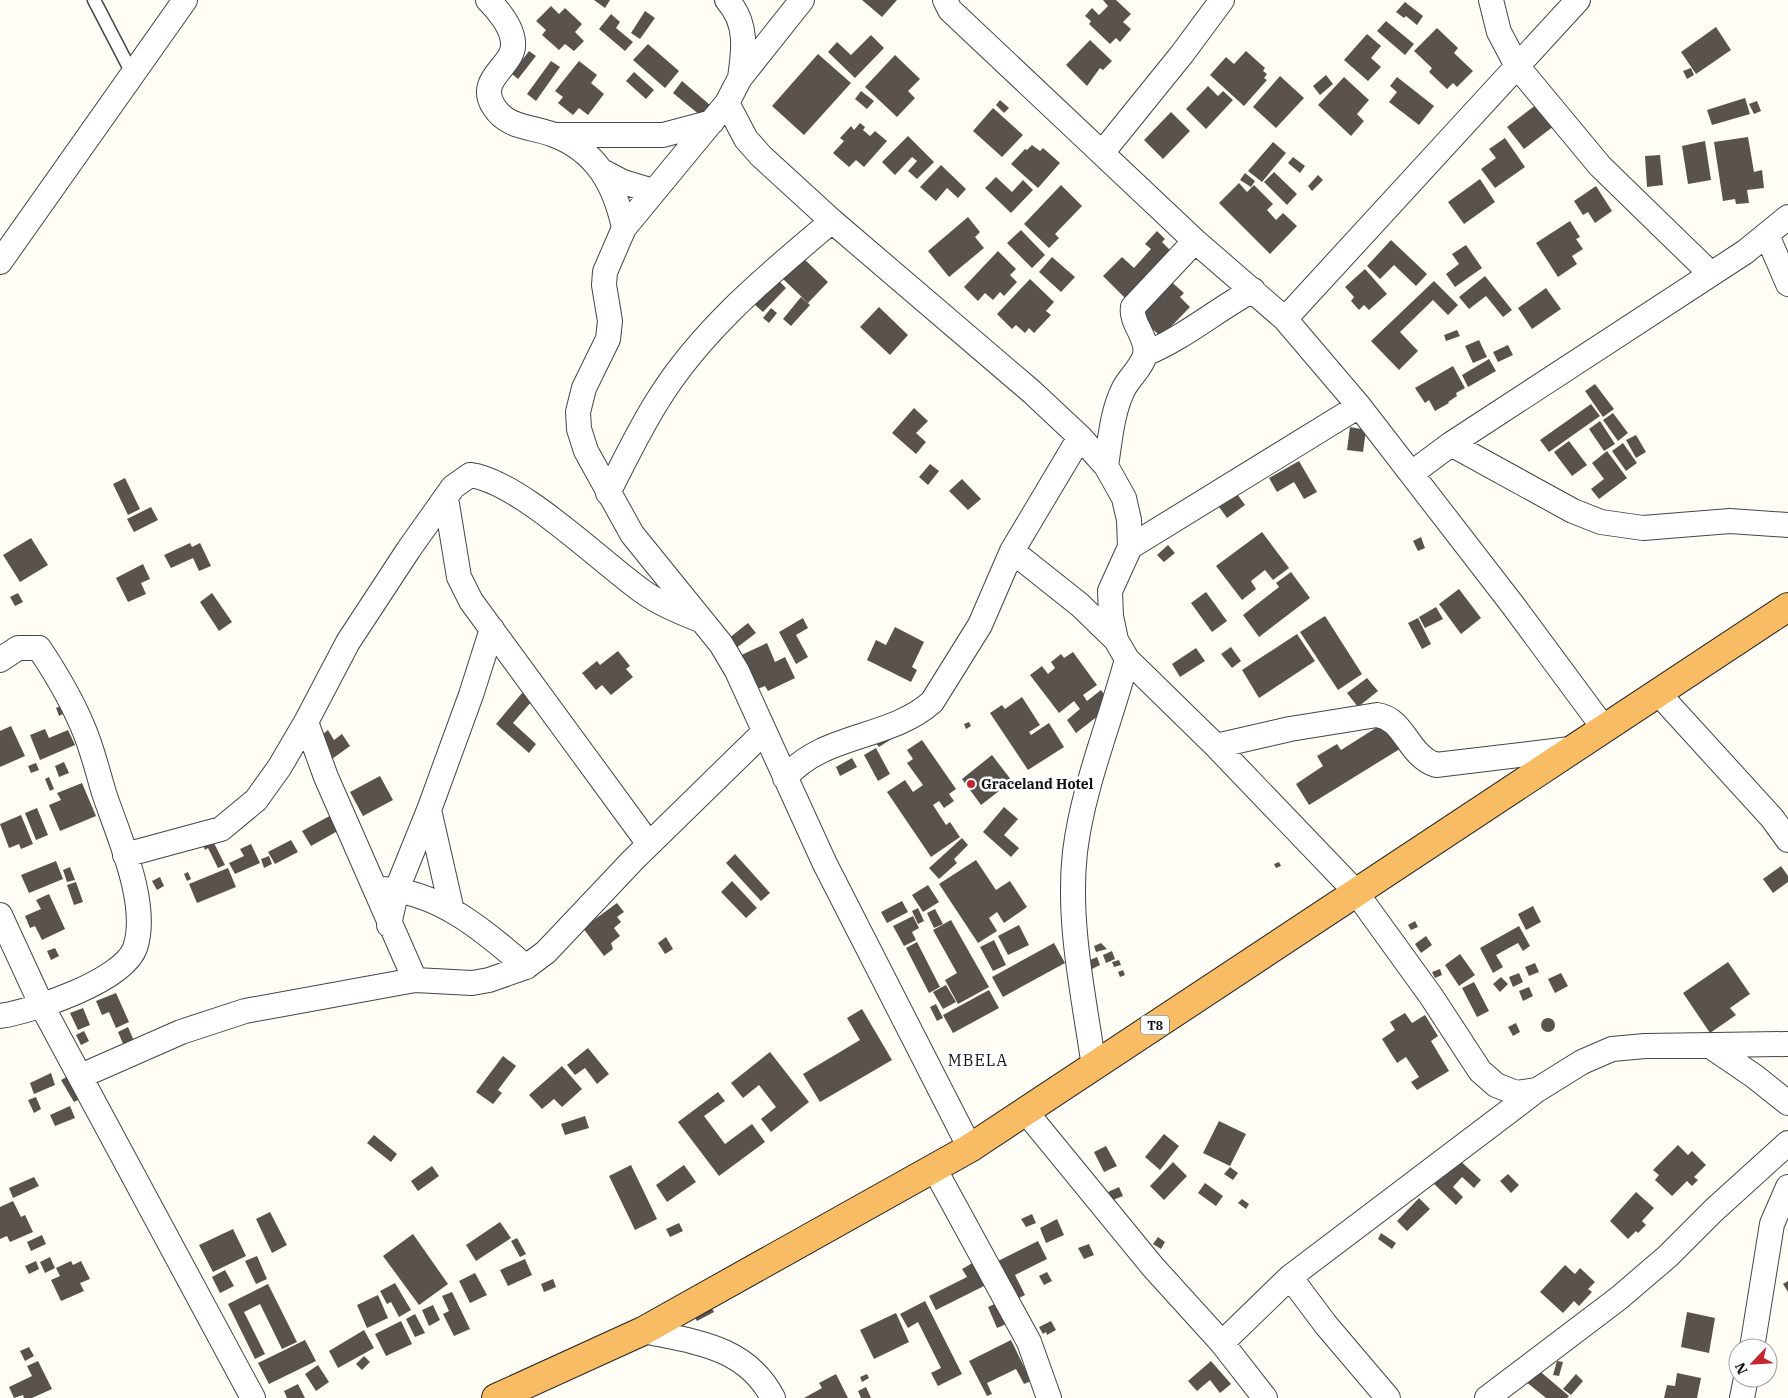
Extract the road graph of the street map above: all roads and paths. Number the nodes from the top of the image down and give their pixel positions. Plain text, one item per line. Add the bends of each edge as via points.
1 (94, 0) edge
2 (185, 0) edge
3 (488, 0) edge
4 (727, 0) edge
5 (802, 0) edge
6 (945, 0) edge
7 (1222, 0) edge
8 (1491, 0) edge
9 (1578, 0) edge
10 (1498, 32) junction
11 (1517, 66) junction
12 (133, 75) junction
13 (740, 78) junction
14 (1493, 91) junction
15 (727, 103) junction
16 (710, 125) junction
17 (554, 135) junction
18 (746, 139) junction
19 (1102, 153) junction
20 (604, 172) junction
21 (654, 191) junction
22 (1788, 217) edge
23 (832, 221) junction
24 (624, 228) junction
25 (1767, 235) junction
26 (1195, 241) junction
27 (1745, 252) junction
28 (0, 262) edge
29 (1710, 273) junction
30 (1787, 283) edge
31 (1253, 290) junction
32 (1285, 319) junction
33 (1145, 354) junction
34 (1359, 406) junction
35 (1080, 437) junction
36 (1451, 444) junction
37 (1106, 466) junction
38 (1412, 474) junction
39 (608, 493) junction
40 (446, 498) junction
41 (1788, 525) edge
42 (1130, 547) junction
43 (1012, 551) junction
44 (1788, 607) edge
45 (701, 620) junction
46 (492, 629) junction
47 (1122, 649) junction
48 (0, 660) edge
49 (1658, 693) junction
50 (306, 722) junction
51 (1603, 727) junction
52 (764, 732) junction
53 (1216, 746) junction
54 (1570, 749) junction
55 (785, 778) junction
56 (430, 810) junction
57 (1788, 840) edge
58 (649, 844) junction
59 (125, 855) junction
60 (385, 889) junction
61 (1355, 891) junction
62 (452, 911) junction
63 (0, 915) edge
64 (526, 967) junction
65 (415, 980) junction
66 (42, 1006) junction
67 (0, 1016) edge
68 (1788, 1044) edge
69 (1710, 1046) junction
70 (1094, 1066) junction
71 (81, 1076) junction
72 (1536, 1090) junction
73 (1788, 1103) edge
74 (1026, 1112) junction
75 (1788, 1143) edge
76 (970, 1148) junction
77 (934, 1168) junction
78 (1788, 1187) edge
79 (1290, 1277) junction
80 (643, 1331) junction
81 (1754, 1338) edge
82 (1222, 1342) junction
83 (502, 1397) edge
84 (253, 1398) edge
85 (773, 1398) edge
86 (1049, 1398) edge
87 (1265, 1398) edge
88 (1388, 1398) edge
89 (1487, 1398) edge

1 - 12 lane
2 - 12 street
3 - 17 street via 505,21 514,43 491,82 490,100 504,118 515,125
4 - 13 street via 743,28
5 - 13 street
6 - 19 street via 950,10
7 - 19 street
8 - 10 street
9 - 11 street
10 - 11 street
10 - 14 street
11 - 14 street
11 - 29 street via 1600,166
12 - 28 street
13 - 15 street
14 - 32 street
15 - 16 street
15 - 18 street
16 - 17 street via 663,135
16 - 18 street
16 - 21 street
17 - 20 street via 588,156
18 - 23 street
19 - 26 street
20 - 21 street via 623,182
20 - 24 street via 618,201
21 - 24 street
22 - 25 street
23 - 35 street
23 - 39 street via 782,263 700,344 658,400
24 - 39 street via 605,272 610,320 608,339 584,388 578,412 579,430 586,451
25 - 27 street
25 - 30 street
26 - 31 street
26 - 33 street via 1133,307
27 - 29 street
27 - 30 street
29 - 36 street
31 - 32 street
31 - 33 street via 1167,345
32 - 34 street
33 - 37 street via 1121,395
34 - 38 street
34 - 42 street
35 - 37 street
35 - 43 street
36 - 38 street
36 - 41 street via 1573,511 1601,522 1642,528 1730,522
37 - 42 street via 1124,498
38 - 51 street
39 - 45 street via 632,534
40 - 45 street via 453,487 470,475 502,485 643,592 665,606
40 - 46 street via 459,577 470,601
40 - 50 street via 348,642
42 - 47 street via 1110,592 1111,616
43 - 47 street via 1080,605
43 - 55 street via 980,625 932,702 905,720 838,743 805,759
44 - 49 highway, T8
45 - 52 street via 737,671
46 - 56 street
46 - 58 street
47 - 53 street
47 - 70 street via 1075,854 1077,939
48 - 59 street via 18,648 39,648 43,654 81,723
49 - 51 highway, T8
49 - 57 street via 1760,804
50 - 59 street via 275,774 256,800 238,817 221,829
50 - 60 street via 326,777
51 - 54 highway, T8
52 - 55 street
52 - 58 street
53 - 54 street via 1290,728 1377,715 1395,722 1414,751 1426,761 1436,764
53 - 61 street
54 - 61 highway, T8
55 - 76 street via 825,864
56 - 60 street
56 - 62 street
58 - 64 street via 546,952
59 - 66 street via 140,925 135,948 125,963 106,976
60 - 62 street via 420,896
60 - 65 street via 390,925
61 - 70 highway, T8
61 - 72 street via 1431,996 1480,1071 1496,1086 1516,1093
62 - 64 street via 498,942
63 - 66 street
64 - 65 street via 506,976 472,983
65 - 71 street via 245,1011 181,1032
66 - 67 street
66 - 71 street
68 - 69 street
69 - 72 street via 1612,1049 1582,1062
69 - 73 street
70 - 74 highway, T8
71 - 84 street
72 - 79 street
74 - 76 highway, T8
74 - 82 street via 1153,1267
75 - 89 street via 1619,1298
76 - 77 highway, T8
77 - 80 highway, T8
77 - 86 street via 1029,1342
78 - 81 street via 1772,1224
79 - 82 street
79 - 88 street
80 - 83 highway, T8
80 - 85 street via 729,1353 755,1373
82 - 87 street

